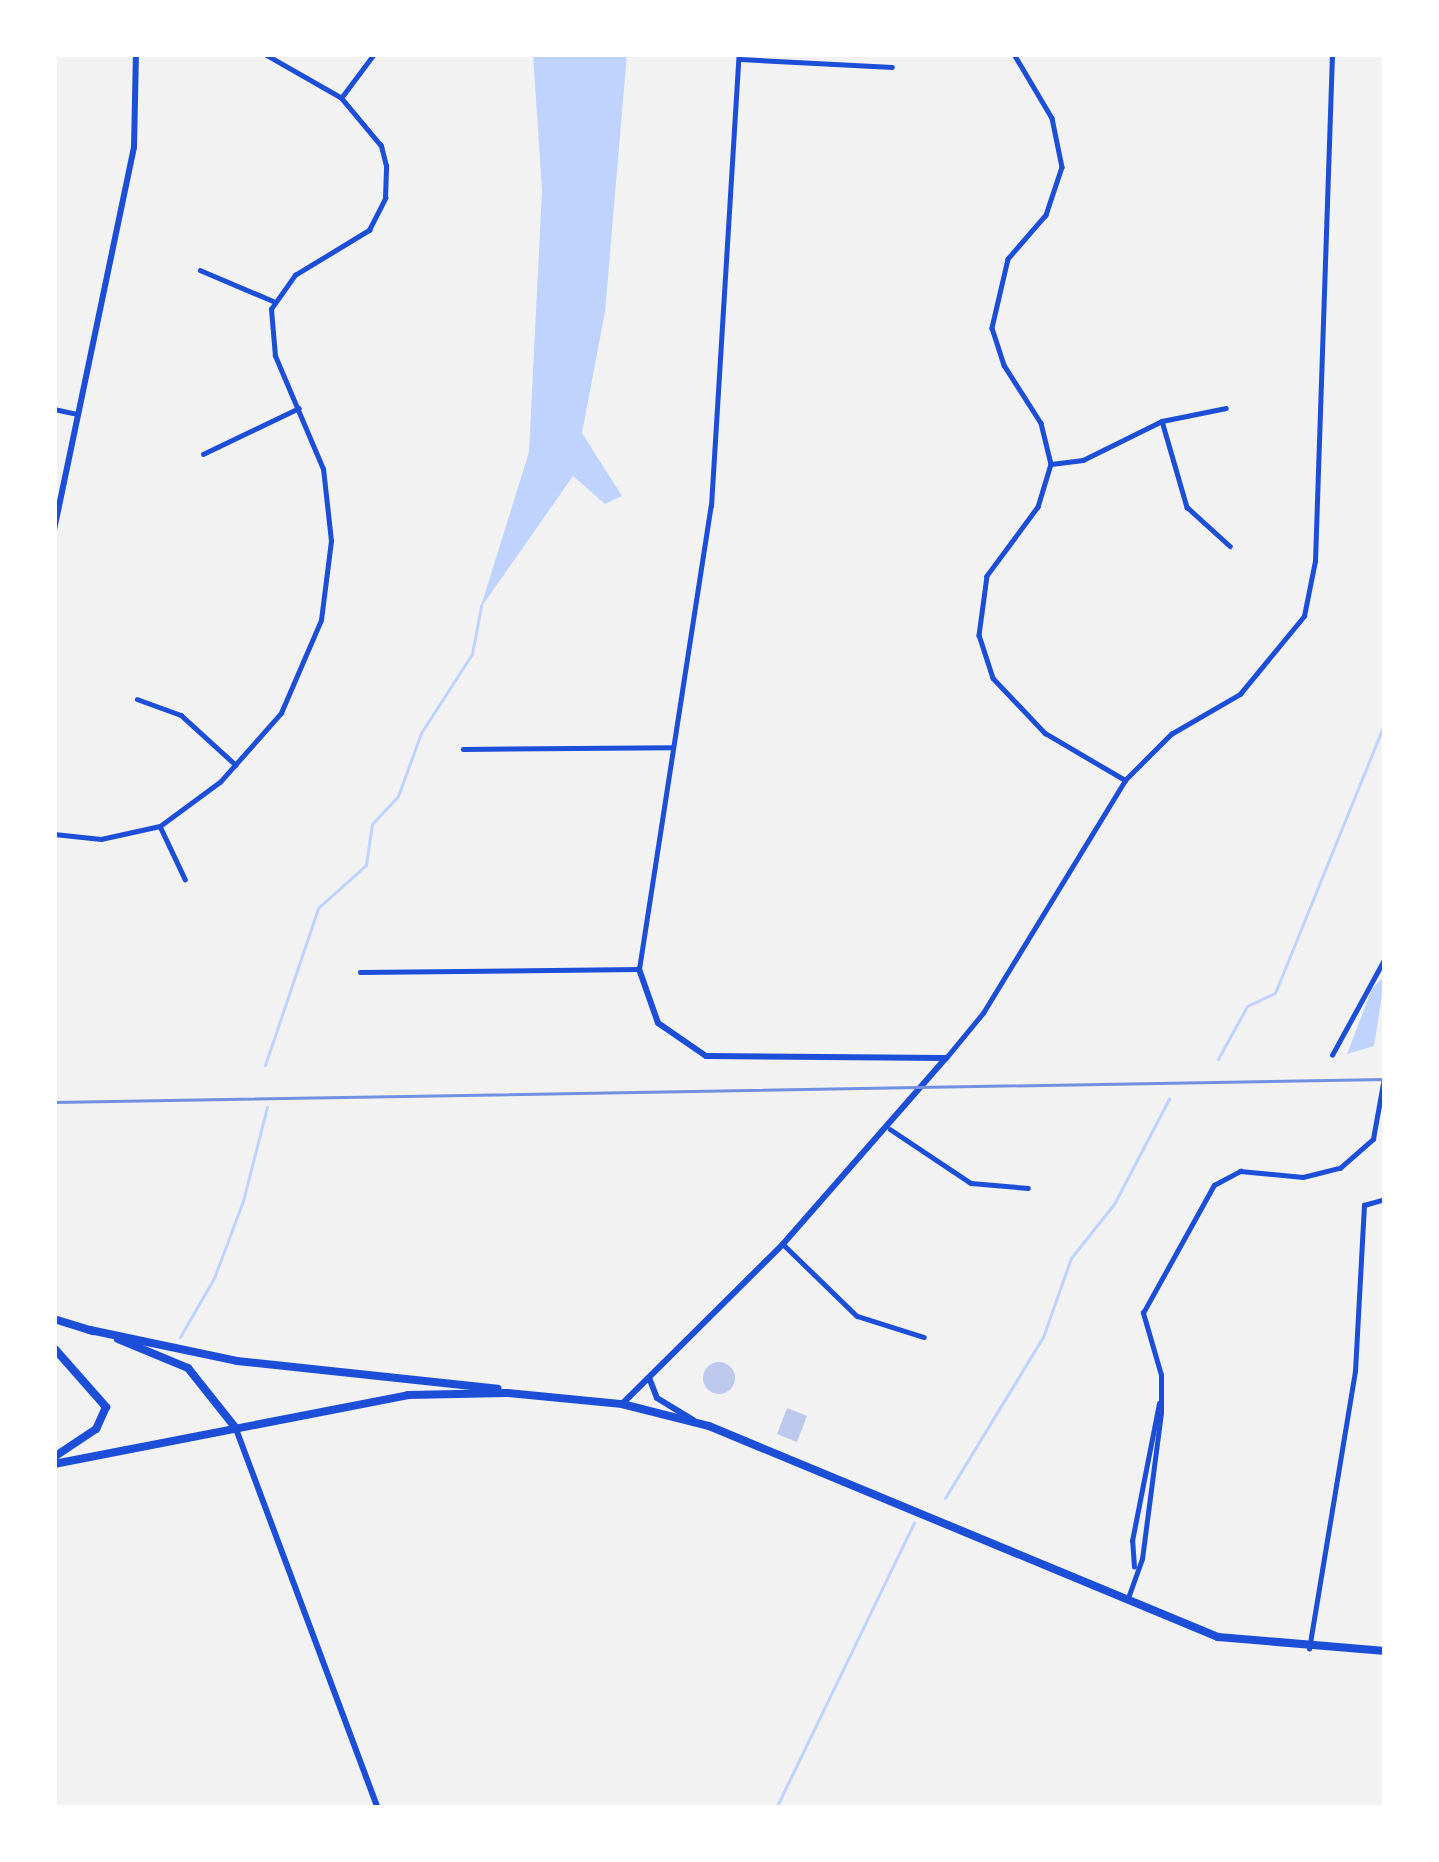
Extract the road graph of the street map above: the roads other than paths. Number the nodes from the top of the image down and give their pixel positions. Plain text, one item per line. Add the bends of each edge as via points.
1 (138, 54) edge
2 (264, 54) edge
3 (374, 54) edge
4 (1014, 54) edge
5 (1332, 54) edge
6 (740, 56) edge
7 (892, 67) dead end
8 (341, 98) junction
9 (200, 270) dead end
10 (273, 301) junction
11 (299, 408) junction
12 (1226, 408) dead end
13 (54, 409) edge
14 (77, 414) junction
15 (1162, 421) junction
16 (203, 454) dead end
17 (1051, 464) junction
18 (54, 530) edge
19 (1230, 545) dead end
20 (137, 699) dead end
21 (673, 747) junction
22 (463, 749) dead end
23 (236, 765) junction
24 (1125, 779) junction
25 (160, 826) junction
26 (54, 834) edge
27 (185, 879) dead end
28 (1385, 958) edge
29 (639, 969) junction
30 (360, 972) dead end
31 (1332, 1055) dead end
32 (946, 1058) junction
33 (1385, 1072) edge
34 (890, 1129) junction
35 (1028, 1187) dead end
36 (1385, 1198) edge
37 (783, 1244) junction
38 (54, 1318) edge
39 (90, 1330) junction
40 (924, 1336) dead end
41 (54, 1348) edge
42 (651, 1376) junction
43 (1162, 1392) junction
44 (526, 1394) junction
45 (622, 1404) junction
46 (695, 1422) junction
47 (235, 1427) junction
48 (54, 1461) edge
49 (1134, 1567) junction
50 (1127, 1599) junction
51 (1309, 1649) junction
52 (1385, 1651) edge
53 (378, 1808) edge

1 - 14 street via 137,126
2 - 8 street
3 - 8 street
4 - 17 street via 1052,118 1063,167 1046,215 1008,259 992,328 1004,365 1041,424
5 - 24 street via 1313,590 1289,644 1250,685 1171,734
6 - 7 street
6 - 21 street via 711,506
8 - 10 street via 381,146 385,198 359,241 304,268
9 - 10 street
10 - 11 street via 272,345
11 - 16 street
11 - 23 street via 328,506 322,620 281,713
12 - 15 street
13 - 14 street
14 - 18 street
15 - 17 street via 1083,460
15 - 19 street via 1187,507
17 - 24 street via 1038,506 988,577 978,614 983,655 1004,693 1046,733
20 - 23 street via 181,715
21 - 22 street
21 - 29 street
23 - 25 street
24 - 32 street via 1008,974
25 - 26 street via 101,839
25 - 27 street
28 - 31 street
29 - 30 street
29 - 32 street via 658,1022 714,1058
32 - 34 street
33 - 43 street via 1373,1139 1340,1168 1303,1177 1240,1171 1214,1185 1143,1313
34 - 35 street via 971,1183
34 - 37 street
36 - 51 street via 1364,1205 1355,1371
37 - 40 street via 857,1316
37 - 42 street
38 - 39 main road
39 - 44 main road via 236,1361
39 - 47 main road via 183,1364
41 - 48 main road via 106,1407 96,1429
42 - 45 street
42 - 46 street via 652,1393
43 - 49 street via 1132,1541
43 - 49 street via 1142,1559
44 - 45 main road
44 - 47 main road via 408,1395
45 - 46 main road
46 - 50 main road
47 - 48 main road
47 - 53 street via 303,1590
49 - 50 street
50 - 51 main road via 1240,1644
51 - 52 main road

